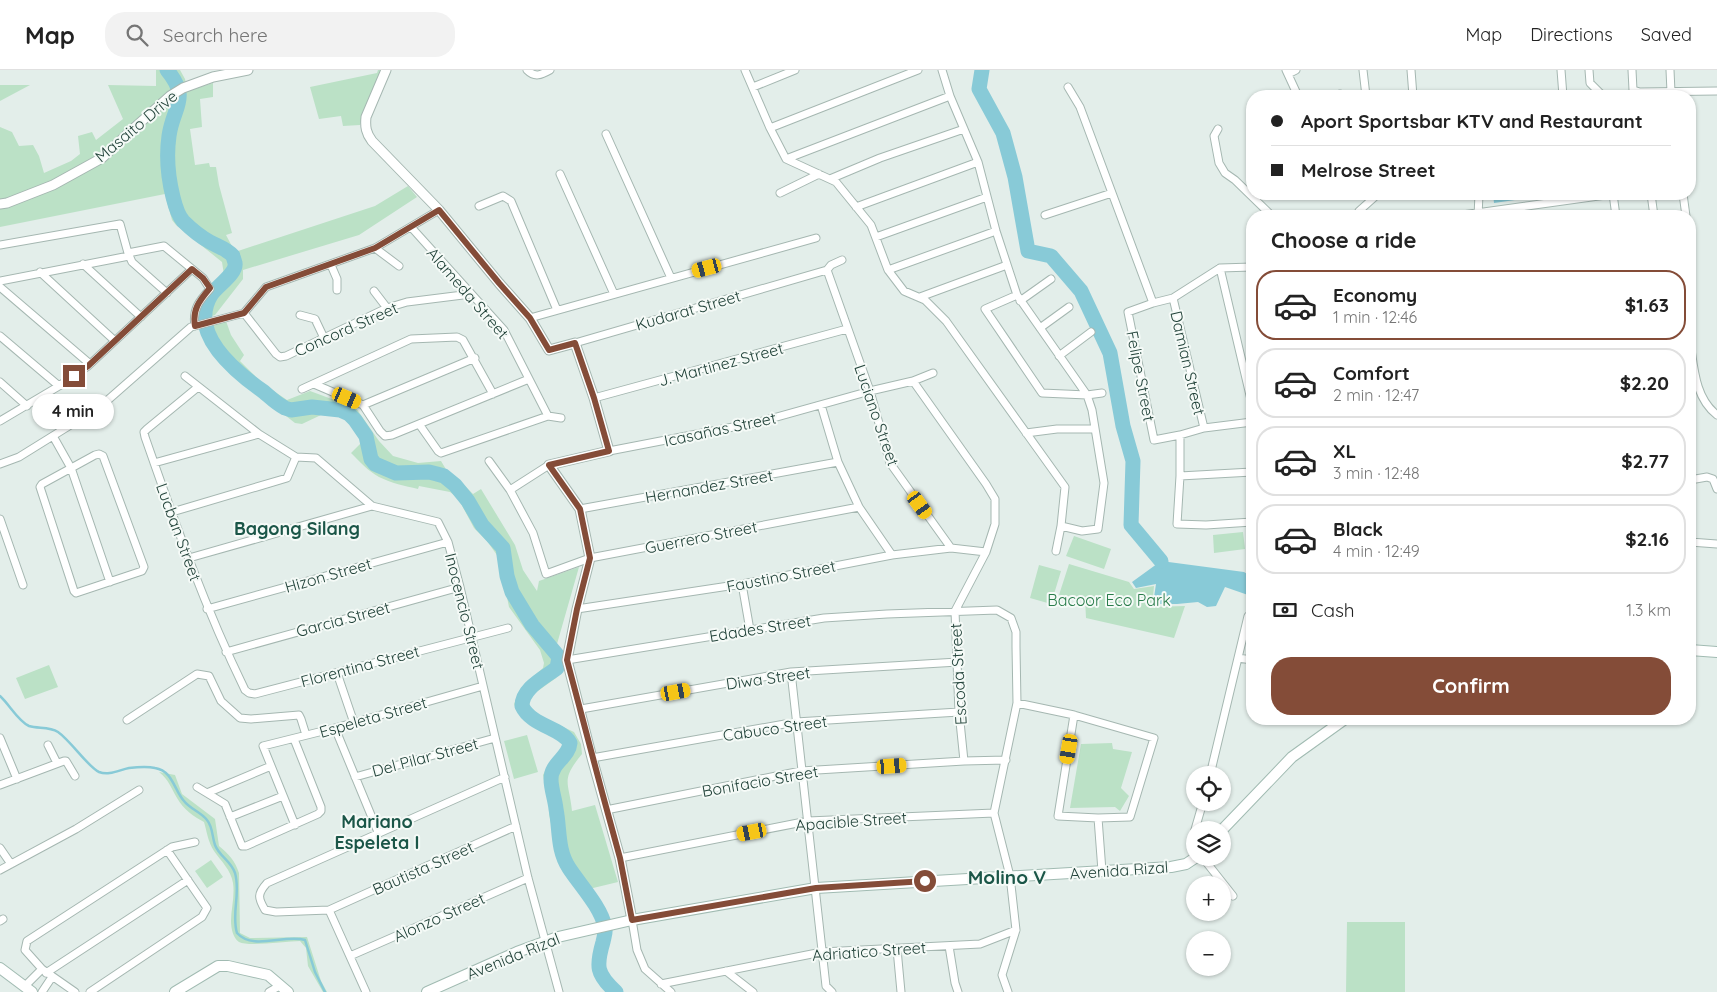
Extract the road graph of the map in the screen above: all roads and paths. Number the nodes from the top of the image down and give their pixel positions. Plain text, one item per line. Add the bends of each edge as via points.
1 (248, 70) edge
2 (386, 70) edge
3 (527, 70) edge
4 (550, 70) edge
5 (745, 70) edge
6 (796, 70) edge
7 (918, 70) edge
8 (942, 70) edge
9 (1296, 70) edge
10 (1363, 70) edge
11 (1411, 70) edge
12 (1561, 70) edge
13 (1589, 70) edge
14 (1632, 70) edge
15 (1670, 70) edge
16 (787, 72) edge
17 (1287, 72) edge
18 (752, 87) junction
19 (1068, 87) dead end
20 (1295, 90) edge
21 (1365, 90) edge
22 (1413, 90) edge
23 (1563, 90) edge
24 (1596, 90) edge
25 (1633, 90) edge
26 (1673, 90) edge
27 (1696, 92) edge
28 (1717, 92) edge
29 (950, 96) junction
30 (770, 128) junction
31 (964, 129) junction
32 (1218, 129) dead end
33 (606, 134) dead end
34 (786, 159) junction
35 (978, 162) junction
36 (560, 174) dead end
37 (820, 174) junction
38 (830, 179) junction
39 (1246, 191) edge
40 (780, 193) dead end
41 (1112, 193) junction
42 (987, 197) junction
43 (1256, 200) edge
44 (1371, 200) edge
45 (1574, 200) edge
46 (0, 204) edge
47 (479, 206) dead end
48 (856, 207) junction
49 (439, 210) junction
50 (1266, 210) edge
51 (1360, 210) edge
52 (1510, 210) edge
53 (1045, 215) dead end
54 (411, 227) junction
55 (996, 230) junction
56 (876, 237) junction
57 (816, 238) dead end
58 (0, 245) edge
59 (375, 248) junction
60 (129, 254) junction
61 (842, 260) dead end
62 (83, 264) junction
63 (330, 265) junction
64 (1007, 265) junction
65 (399, 266) dead end
66 (1220, 268) junction
67 (1246, 268) edge
68 (192, 269) junction
69 (828, 270) junction
70 (888, 270) junction
71 (40, 272) junction
72 (671, 278) junction
73 (1051, 280) dead end
74 (0, 281) edge
75 (0, 287) edge
76 (337, 290) dead end
77 (374, 291) dead end
78 (167, 293) junction
79 (472, 294) junction
80 (614, 294) junction
81 (920, 297) junction
82 (1018, 298) junction
83 (1173, 298) junction
84 (1153, 302) junction
85 (1069, 307) dead end
86 (387, 308) junction
87 (557, 310) junction
88 (244, 313) junction
89 (300, 316) dead end
90 (141, 317) junction
91 (530, 318) junction
92 (197, 325) junction
93 (1040, 328) junction
94 (847, 329) junction
95 (1091, 332) dead end
96 (0, 336) edge
97 (324, 338) junction
98 (114, 342) junction
99 (575, 343) junction
100 (1059, 356) junction
101 (475, 358) junction
102 (90, 364) junction
103 (933, 373) dead end
104 (185, 376) dead end
105 (1246, 378) edge
106 (530, 379) junction
107 (914, 381) junction
108 (0, 382) edge
109 (314, 384) junction
110 (1696, 385) edge
111 (59, 386) junction
112 (198, 387) junction
113 (302, 390) dead end
114 (870, 391) junction
115 (1102, 393) dead end
116 (493, 394) junction
117 (1087, 395) junction
118 (594, 398) junction
119 (363, 405) junction
120 (821, 405) junction
121 (27, 406) junction
122 (1717, 415) edge
123 (548, 416) junction
124 (561, 418) dead end
125 (0, 421) edge
126 (1246, 423) edge
127 (419, 424) junction
128 (1204, 428) junction
129 (1094, 429) junction
130 (1026, 433) junction
131 (259, 434) junction
132 (53, 436) junction
133 (1180, 436) junction
134 (609, 451) junction
135 (296, 457) junction
136 (489, 461) dead end
137 (838, 462) junction
138 (154, 463) junction
139 (0, 464) edge
140 (549, 465) junction
141 (71, 468) junction
142 (1246, 472) edge
143 (1180, 476) junction
144 (1696, 479) edge
145 (1717, 489) edge
146 (510, 490) junction
147 (372, 506) junction
148 (859, 507) junction
149 (580, 509) junction
150 (172, 512) junction
151 (0, 519) edge
152 (1246, 522) edge
153 (1061, 526) junction
154 (448, 542) junction
155 (1696, 542) edge
156 (1717, 544) edge
157 (951, 548) junction
158 (1056, 551) dead end
159 (986, 552) junction
160 (892, 555) junction
161 (189, 558) junction
162 (590, 558) junction
163 (110, 582) junction
164 (742, 584) junction
165 (24, 586) dead end
166 (460, 587) junction
167 (207, 609) junction
168 (577, 609) junction
169 (955, 611) junction
170 (1246, 624) edge
171 (508, 628) dead end
172 (750, 630) junction
173 (472, 638) junction
174 (1696, 650) edge
175 (226, 652) junction
176 (1717, 652) edge
177 (1238, 658) junction
178 (1246, 659) edge
179 (567, 660) junction
180 (958, 662) junction
181 (338, 672) junction
182 (791, 672) junction
183 (483, 686) junction
184 (249, 694) joint
185 (1017, 703) junction
186 (581, 709) junction
187 (959, 712) junction
188 (1074, 715) junction
189 (127, 720) dead end
190 (796, 722) junction
191 (354, 723) junction
192 (1337, 725) edge
193 (335, 728) junction
194 (306, 736) junction
195 (0, 738) edge
196 (496, 738) junction
197 (294, 739) junction
198 (48, 745) dead end
199 (592, 758) junction
200 (1006, 760) junction
201 (964, 761) junction
202 (58, 763) junction
203 (271, 766) junction
204 (1212, 766) edge
205 (801, 771) junction
206 (75, 776) dead end
207 (355, 777) junction
208 (505, 777) junction
209 (17, 779) junction
210 (0, 785) edge
211 (197, 786) dead end
212 (139, 790) dead end
213 (206, 793) junction
214 (283, 796) junction
215 (606, 810) junction
216 (994, 813) junction
217 (230, 817) junction
218 (1098, 818) junction
219 (808, 821) junction
220 (1231, 821) edge
221 (295, 825) junction
222 (516, 826) junction
223 (378, 832) junction
224 (195, 842) dead end
225 (0, 848) edge
226 (167, 850) junction
227 (620, 858) junction
228 (11, 864) junction
229 (1186, 864) edge
230 (1209, 866) edge
231 (0, 870) edge
232 (1102, 871) junction
233 (1010, 876) junction
234 (528, 878) junction
235 (188, 880) junction
236 (816, 888) junction
237 (1233, 896) dead end
238 (329, 910) junction
239 (632, 920) junction
240 (1016, 930) junction
241 (546, 940) junction
242 (949, 946) junction
243 (897, 949) junction
244 (822, 952) junction
245 (350, 956) junction
246 (0, 968) edge
247 (726, 971) junction
248 (47, 973) junction
249 (661, 984) junction
250 (285, 988) edge
251 (28, 989) edge
252 (42, 992) edge
253 (75, 992) edge
254 (90, 992) edge
255 (175, 992) edge
256 (269, 992) edge
257 (366, 992) edge
258 (427, 992) edge
259 (559, 992) edge
260 (671, 992) edge
261 (753, 992) edge
262 (832, 992) edge
263 (901, 992) edge
264 (958, 992) edge
265 (1008, 992) edge

1 - 46 street, Masaito Drive via 213,76 183,88 102,158 53,185
2 - 49 street via 366,117 367,133
3 - 4 street via 538,76
5 - 18 street
6 - 16 street
7 - 30 street
8 - 29 street
9 - 17 street
10 - 21 street
11 - 22 street
12 - 23 street
13 - 24 street via 1590,83
14 - 25 street
15 - 26 street
16 - 18 street
17 - 20 street
18 - 30 street
19 - 41 street via 1080,107
27 - 28 street
29 - 31 street
29 - 34 street
30 - 34 street
31 - 35 street
31 - 38 street
32 - 39 street via 1214,136 1221,167
33 - 72 street
34 - 37 street
35 - 42 street
35 - 48 street
36 - 80 street
37 - 38 street
37 - 40 street
38 - 48 street
41 - 53 street
41 - 84 street
42 - 55 street
42 - 56 street
43 - 50 street
44 - 51 street
45 - 52 street
47 - 87 street via 503,196 511,201
48 - 56 street
49 - 54 street
49 - 91 street
54 - 59 street
54 - 79 street, Alameda Street
55 - 64 street
55 - 70 street
56 - 70 street
57 - 72 street
58 - 60 street via 120,224
59 - 63 street
59 - 65 street
60 - 62 street
60 - 68 street via 164,246
60 - 78 street via 132,262
61 - 69 street, Kudarat Street
62 - 71 street
62 - 90 street
63 - 76 street via 337,280
63 - 88 street via 266,287
64 - 81 street
64 - 82 street
66 - 67 street
66 - 83 street
66 - 105 street
68 - 78 street
68 - 92 street via 210,288 197,305
69 - 94 street, Luciano Street
69 - 99 street, Kudarat Street
70 - 81 street via 904,291
71 - 74 street
71 - 98 street
72 - 80 street
73 - 82 street
75 - 102 street
77 - 86 street
78 - 90 street
79 - 86 street, Concord Street via 407,302
79 - 106 street, Alameda Street via 504,330
80 - 87 street
81 - 130 street via 946,321
82 - 93 street
82 - 117 street via 985,309 1042,393
83 - 84 street
83 - 128 street, Damian Street
84 - 133 street, Felipe Street via 1128,312 1154,440
85 - 93 street
86 - 97 street, Concord Street
87 - 91 street
88 - 92 street
88 - 97 street, Concord Street via 280,357
89 - 97 street via 314,319
90 - 98 street
91 - 99 street, Kudarat Street via 549,350
92 - 132 street via 190,327 101,406
93 - 100 street
94 - 114 street, Luciano Street
94 - 118 street, J. Martinez Street
95 - 100 street
96 - 111 street
98 - 102 street
99 - 118 street
100 - 117 street
101 - 109 street via 461,337 411,339
101 - 116 street
101 - 119 street
102 - 111 street
103 - 107 street, Icasañas Street
104 - 112 street, Inocencio Street
106 - 116 street
106 - 123 street, Alameda Street
107 - 114 street, Icasañas Street
107 - 159 street, Escoda Street via 995,499 995,524
108 - 121 street
109 - 113 street
109 - 119 street
110 - 122 street via 1704,401
111 - 121 street
112 - 131 street, Inocencio Street
112 - 138 street, Lucban Street via 144,432
114 - 120 street, Icasañas Street
114 - 157 street, Luciano Street via 890,463
115 - 117 street
116 - 127 street
117 - 129 street
118 - 134 street
119 - 127 street via 385,436
120 - 134 street, Icasañas Street via 759,422
120 - 137 street
121 - 125 street
123 - 124 street
123 - 127 street via 441,453
126 - 128 street
128 - 133 street
129 - 130 street
129 - 153 street via 1104,483 1098,529 1082,531
130 - 153 street via 1065,487
131 - 135 street, Inocencio Street
131 - 138 street
132 - 139 street via 19,457
132 - 141 street
133 - 143 street
134 - 140 street, Icasañas Street
135 - 147 street, Inocencio Street via 316,458
135 - 150 street via 287,478
136 - 146 street
137 - 148 street
137 - 149 street, Hernandez Street
138 - 150 street, Lucban Street
140 - 146 street, Icasañas Street
140 - 149 street
141 - 163 street
141 - 163 street via 40,487 74,591 79,593
141 - 163 street via 95,454 103,456 144,567 142,571
142 - 143 street
143 - 152 street via 1177,524
144 - 145 street via 1713,479
146 - 162 street, Guerrero Street via 533,533 546,574
147 - 154 street, Inocencio Street via 438,522
147 - 161 street
148 - 160 street
148 - 162 street, Guerrero Street
149 - 162 street
150 - 161 street, Lucban Street
151 - 165 street
153 - 158 street
154 - 166 street, Inocencio Street
154 - 167 street, Hizon Street
155 - 156 street
157 - 159 street, Faustino Street
157 - 160 street, Faustino Street
159 - 169 street, Escoda Street
160 - 164 street, Faustino Street
161 - 167 street, Lucban Street
162 - 168 street
164 - 168 street, Faustino Street
164 - 172 street
166 - 173 street, Inocencio Street
166 - 175 street, Garcia Street
167 - 175 street, Lucban Street
168 - 179 street
169 - 172 street, Edades Street via 824,618
169 - 180 street, Escoda Street
169 - 185 street, Edades Street via 997,610 1011,618 1016,632
170 - 177 street
171 - 173 street, Florentina Street
172 - 179 street, Edades Street
173 - 181 street, Florentina Street
173 - 183 street, Inocencio Street
174 - 176 main road
175 - 184 street, Lucban Street
177 - 178 street
177 - 204 street
179 - 186 street
180 - 182 street, Diwa Street
180 - 187 street, Escoda Street
181 - 184 street, Florentina Street
181 - 191 street
182 - 186 street, Diwa Street
182 - 190 street
183 - 191 street, Espeleta Street
183 - 196 street, Inocencio Street
185 - 188 street
185 - 200 street, Edades Street
186 - 199 street
187 - 190 street, Cabuco Street
187 - 201 street, Escoda Street
188 - 218 street via 1058,816
188 - 218 street via 1154,738 1130,817
189 - 194 street via 200,674 209,676 222,701 240,718 298,715
190 - 199 street, Cabuco Street
190 - 205 street
191 - 193 street, Espeleta Street
192 - 220 main road via 1292,757
193 - 194 street, Espeleta Street
193 - 207 street
194 - 197 street, Espeleta Street
195 - 209 street
196 - 207 street, Del Pilar Street
196 - 208 street, Inocencio Street
197 - 203 street, Espeleta Street via 263,746
197 - 221 street via 321,807 321,811
198 - 202 street
199 - 215 street
200 - 201 street, Bonifacio Street
200 - 216 street, Edades Street
201 - 205 street, Bonifacio Street
202 - 206 street via 66,760
202 - 209 street
203 - 213 street
203 - 214 street
205 - 215 street, Bonifacio Street
205 - 219 street
207 - 223 street
208 - 222 street, Inocencio Street
208 - 223 street
209 - 210 street
211 - 213 street
212 - 228 street
213 - 217 street via 225,804
214 - 217 street
214 - 221 street
215 - 227 street
216 - 219 street, Apacible Street
216 - 233 street
217 - 221 street via 242,846
218 - 232 street
219 - 227 street, Apacible Street
219 - 236 street
222 - 234 street, Inocencio Street
222 - 238 street, Bautista Street
223 - 238 street via 267,883 260,890 259,900 265,910
224 - 226 street
225 - 228 street
226 - 235 street
226 - 248 street via 27,941 25,950
227 - 239 street
228 - 231 street
229 - 232 main road, Avenida Rizal
230 - 237 street
232 - 233 main road, Avenida Rizal
233 - 236 main road, Avenida Rizal
233 - 240 street
234 - 241 street, Inocencio Street
234 - 245 street, Alonzo Street
235 - 248 street
235 - 254 street via 206,908 202,918
236 - 239 main road, Avenida Rizal
236 - 244 street
238 - 245 street
239 - 241 main road, Avenida Rizal
239 - 249 street via 637,950 645,969
240 - 242 street, Adriatico Street via 980,944
240 - 265 street via 1002,975
241 - 258 main road, Avenida Rizal
241 - 259 street, Inocencio Street
242 - 243 street, Adriatico Street
242 - 264 street
243 - 244 street, Adriatico Street
243 - 263 street
244 - 247 street, Adriatico Street
244 - 262 street via 826,986
245 - 257 street
246 - 251 main road
247 - 249 street, Adriatico Street
247 - 261 street
248 - 251 street
248 - 252 street
248 - 253 street
249 - 260 street
250 - 255 main road via 268,975 218,966
250 - 256 street

